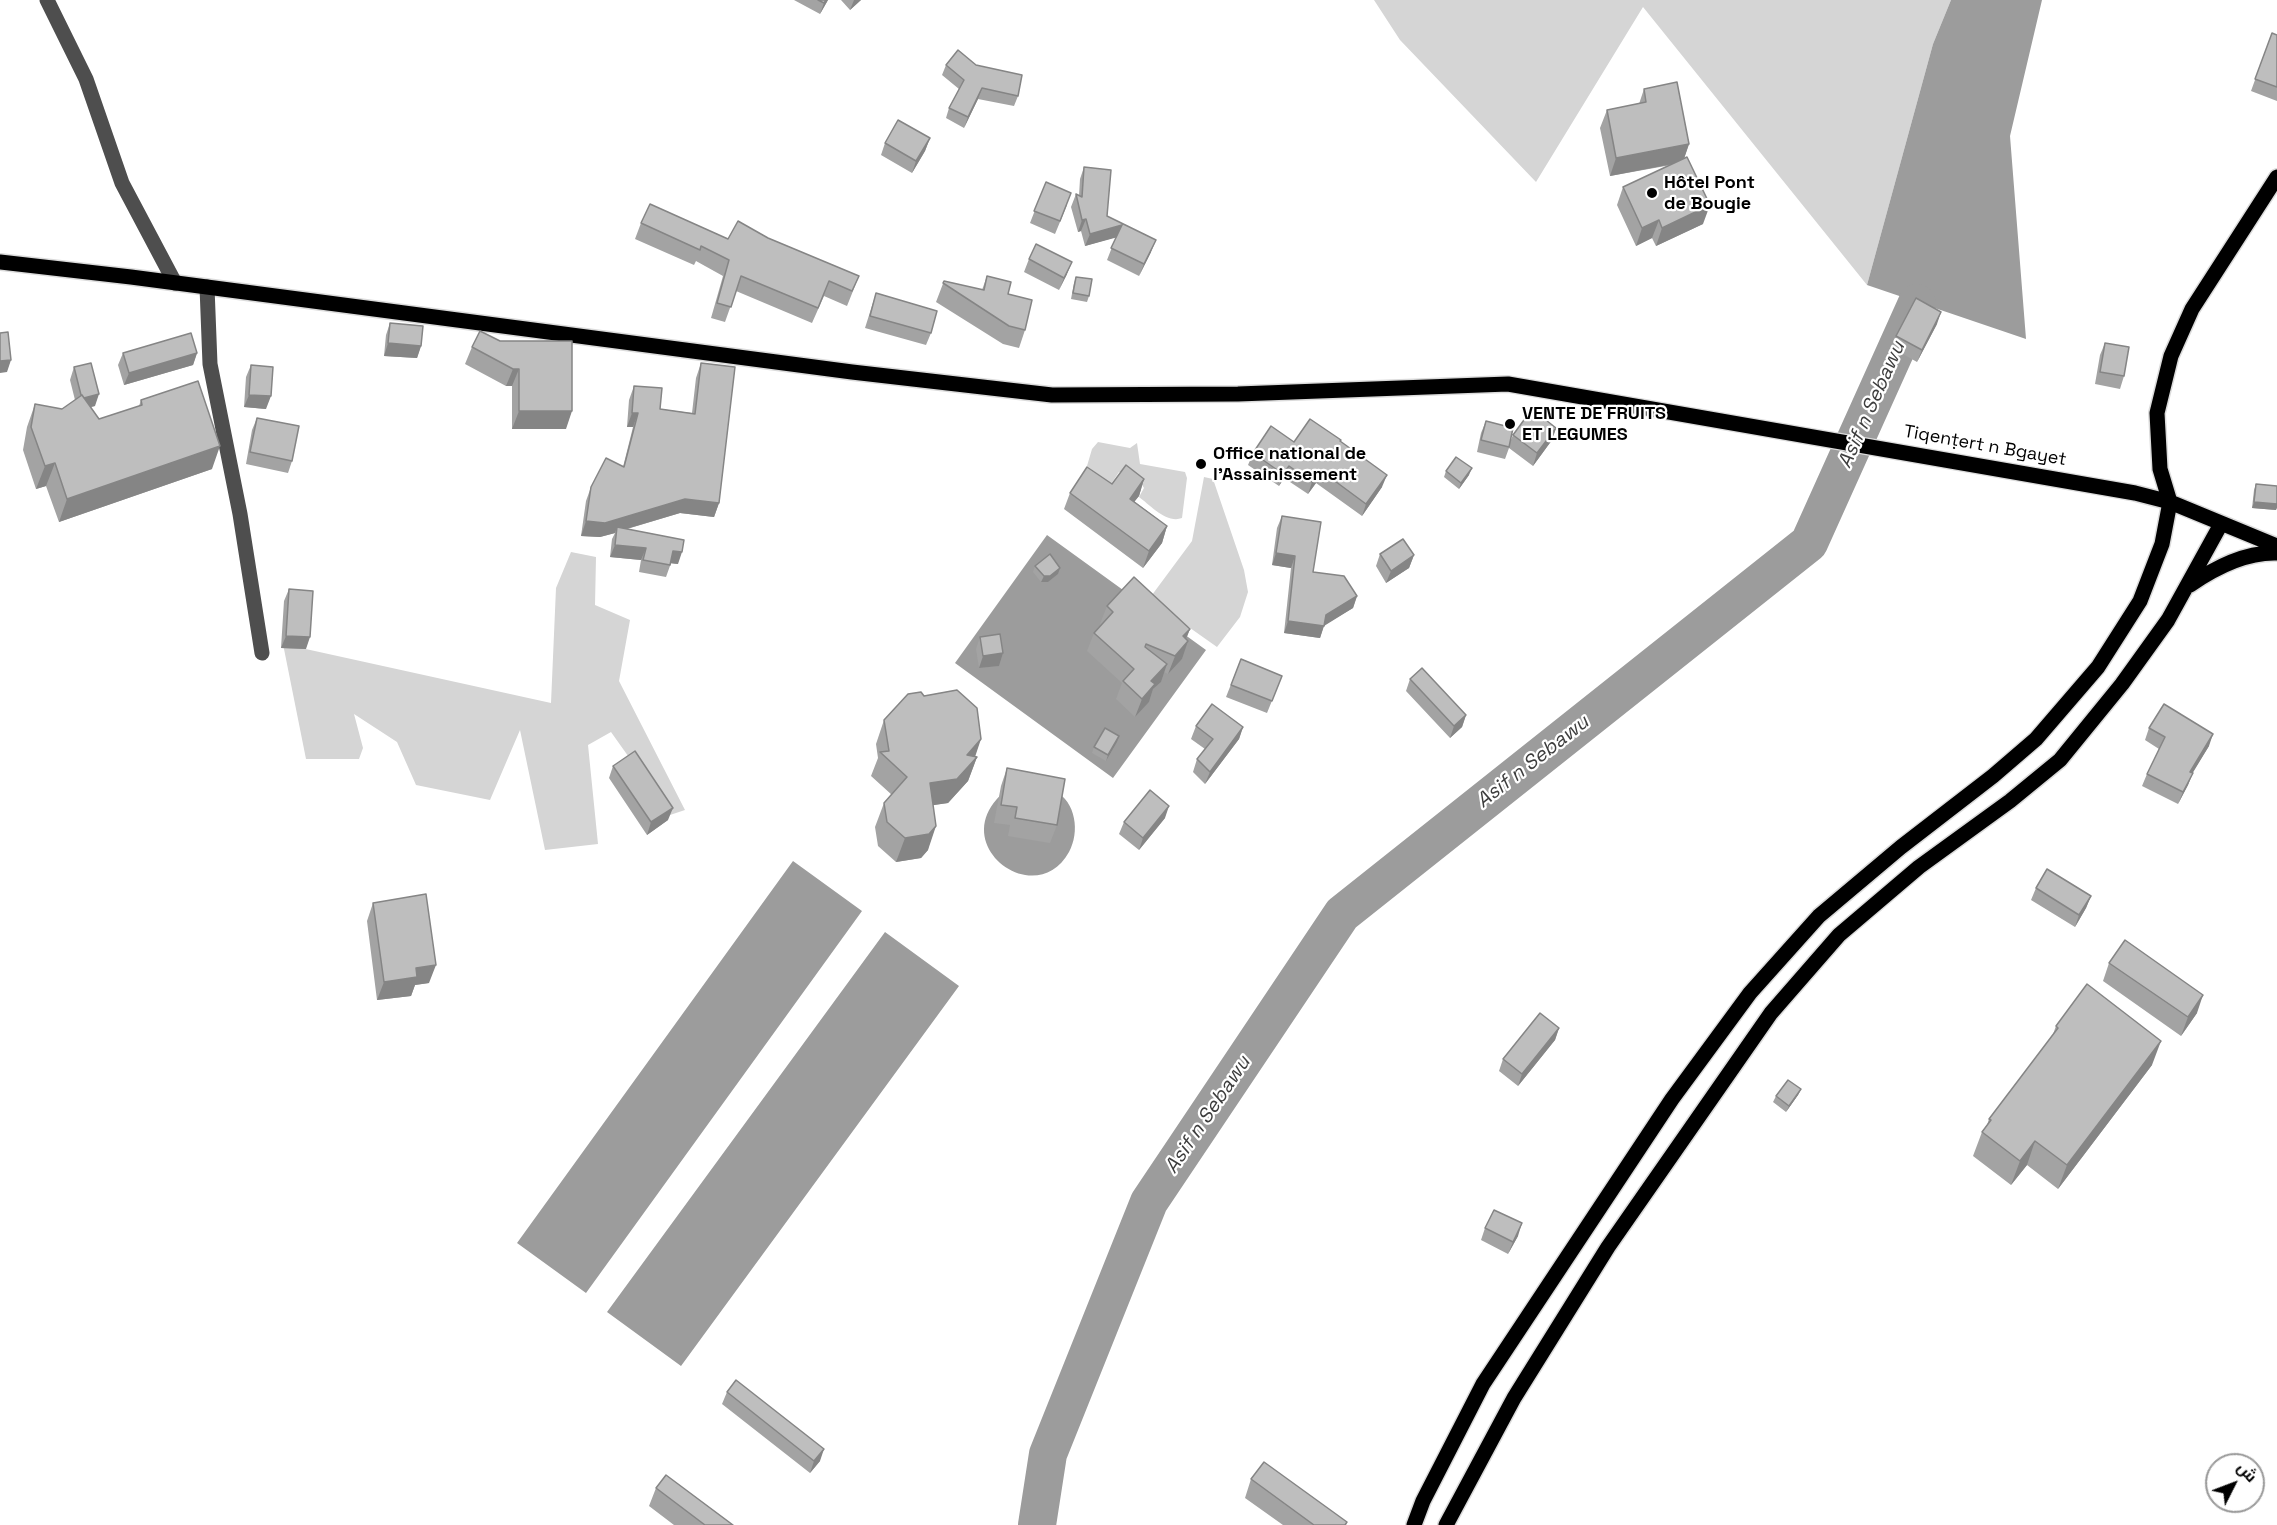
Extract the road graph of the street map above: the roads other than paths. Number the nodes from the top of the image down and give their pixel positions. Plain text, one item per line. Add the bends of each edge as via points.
1 (47, 0) edge
2 (2277, 177) edge
3 (0, 262) edge
4 (175, 283) junction
5 (207, 287) junction
6 (2170, 502) junction
7 (2221, 524) junction
8 (2277, 546) edge
9 (2277, 554) edge
10 (2186, 588) junction
11 (262, 653) dead end
12 (1414, 1525) edge
13 (1446, 1525) edge

1 - 4 street via 86,79 122,183
2 - 6 main road via 2192,309 2171,356 2157,413 2160,469
3 - 4 main road, Tiqenṭert n Bgayet
4 - 5 main road, Tiqenṭert n Bgayet
5 - 6 main road, Tiqenṭert n Bgayet via 1052,395 1238,394 1508,384
5 - 11 street via 210,364
6 - 7 main road, Tiqenṭert n Bgayet
6 - 12 main road via 2162,544 2140,601 2098,667 2036,739 1819,916 1750,993 1686,1080 1483,1384
7 - 8 main road, Tiqenṭert n Bgayet
7 - 10 main road
9 - 10 main road via 2239,558 2210,570
10 - 13 main road via 2122,684 2060,760 1919,867 1839,935 1771,1013 1602,1257 1514,1398

